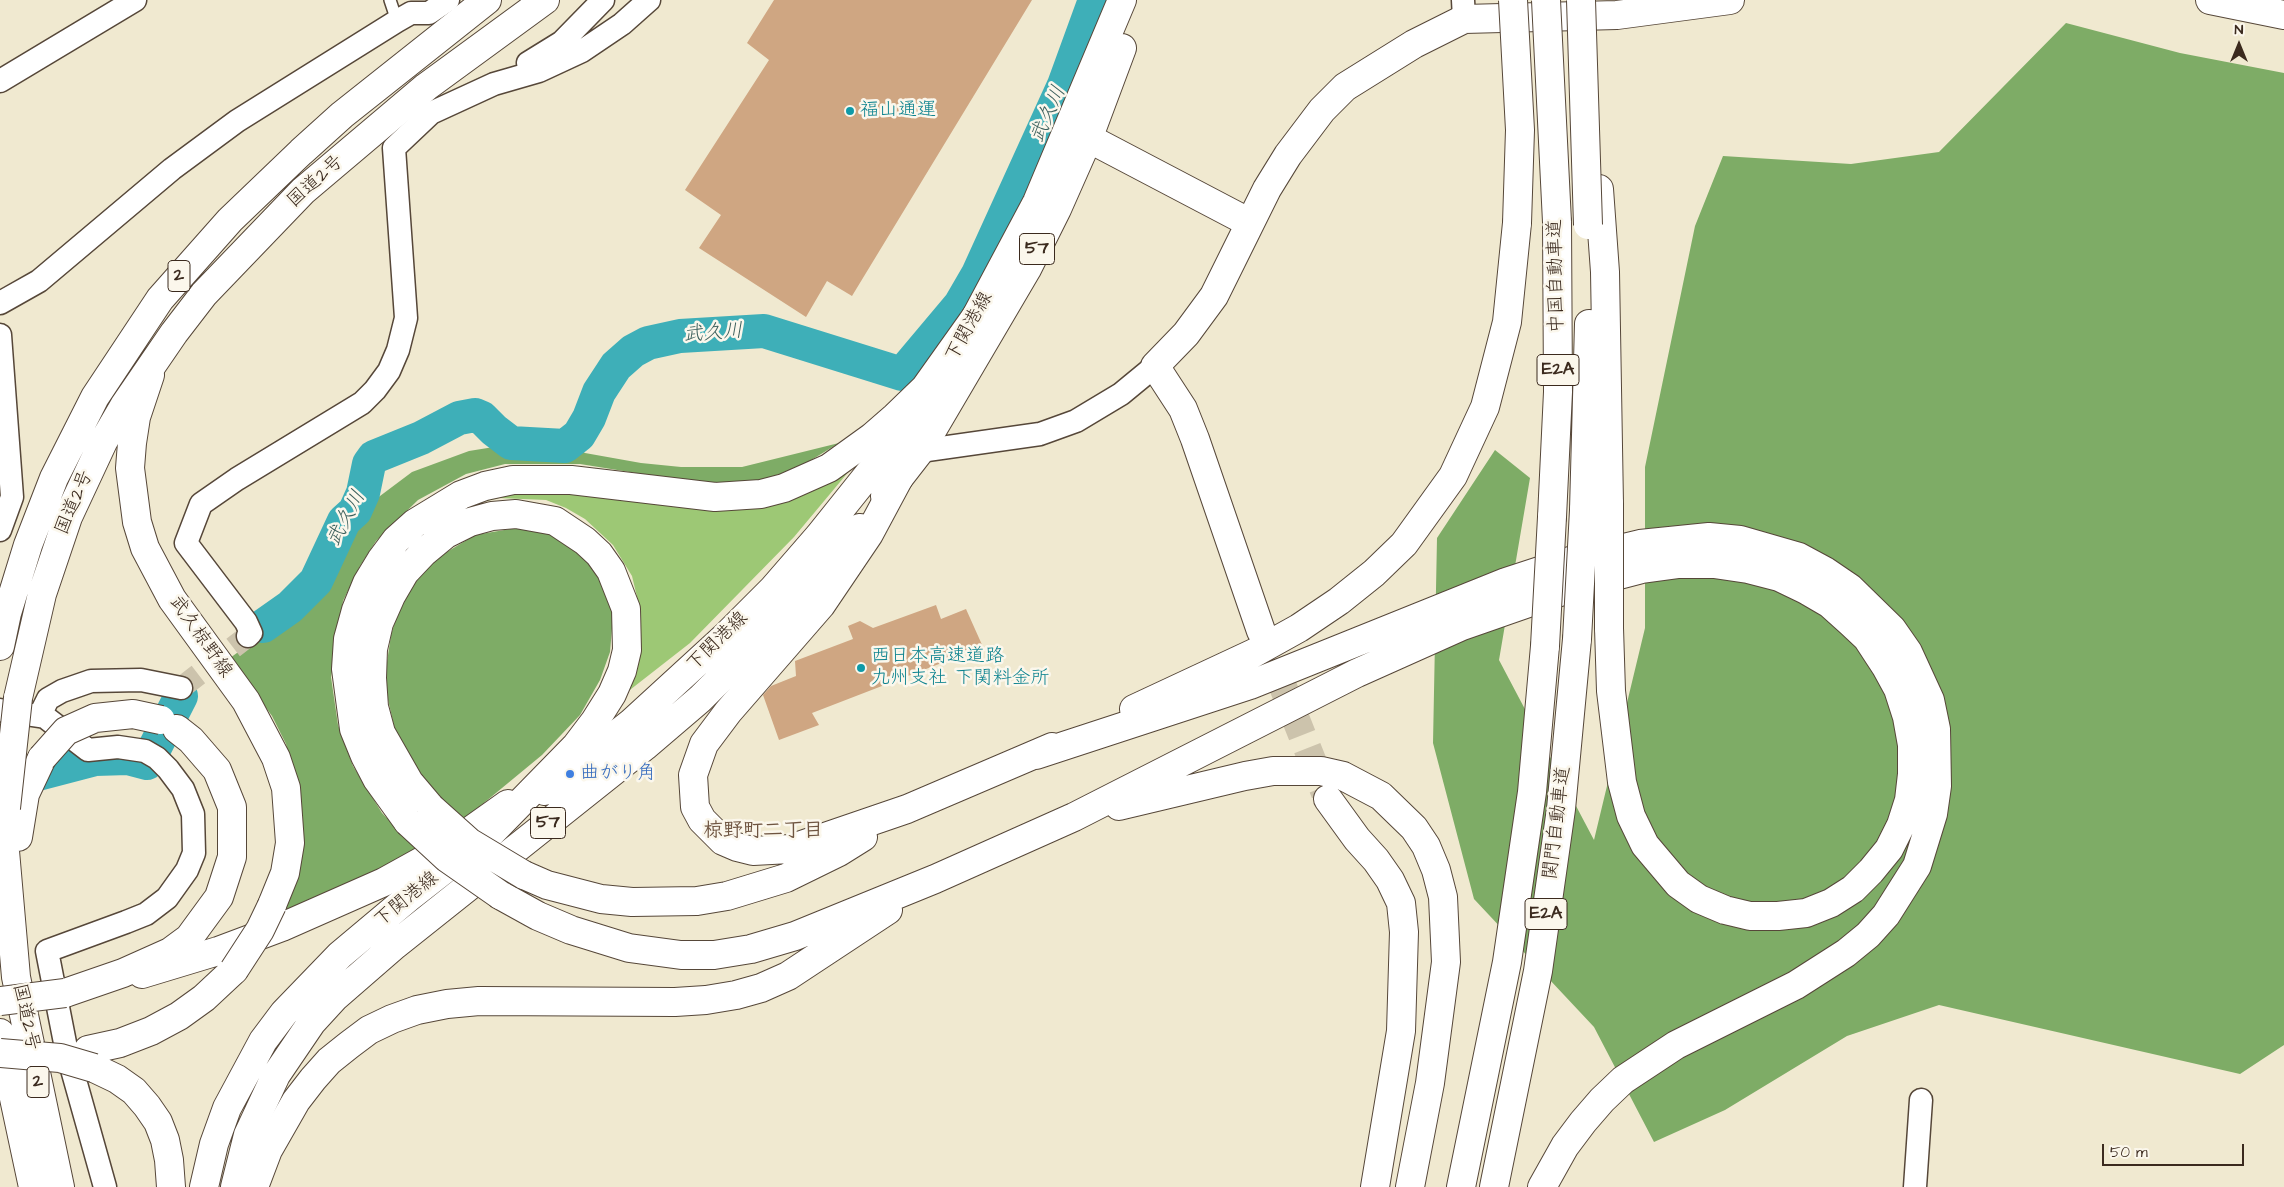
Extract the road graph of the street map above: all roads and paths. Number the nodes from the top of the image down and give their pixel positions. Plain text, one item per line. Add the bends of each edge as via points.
1 (135, 0) edge
2 (390, 0) edge
3 (448, 0) edge
4 (487, 0) edge
5 (545, 0) edge
6 (603, 0) edge
7 (649, 0) edge
8 (1122, 0) edge
9 (1139, 0) edge
10 (1513, 0) edge
11 (1546, 0) edge
12 (1730, 0) edge
13 (2210, 0) edge
14 (1620, 8) edge
15 (1463, 10) edge
16 (1582, 11) edge
17 (2284, 15) edge
18 (397, 21) junction
19 (0, 81) edge
20 (494, 84) junction
21 (1078, 133) junction
22 (1250, 223) junction
23 (0, 303) edge
24 (977, 315) junction
25 (174, 333) junction
26 (0, 335) edge
27 (1155, 366) junction
28 (920, 450) junction
29 (899, 478) junction
30 (1596, 507) junction
31 (0, 530) edge
32 (1580, 574) joint
33 (1548, 582) joint
34 (1262, 631) tunnel mouth
35 (248, 636) dead end
36 (0, 646) edge
37 (181, 688) dead end
38 (9, 704) edge
39 (40, 715) junction
40 (630, 723) junction
41 (1036, 755) junction
42 (545, 776) junction
43 (1328, 799) tunnel mouth
44 (15, 801) junction
45 (906, 809) junction
46 (420, 815) junction
47 (1074, 817) junction
48 (488, 836) junction
49 (935, 879) junction
50 (65, 993) junction
51 (0, 1001) edge
52 (0, 1033) edge
53 (0, 1053) edge
54 (91, 1059) junction
55 (1921, 1100) dead end
56 (33, 1187) edge
57 (60, 1187) edge
58 (105, 1187) edge
59 (171, 1187) edge
60 (204, 1187) edge
61 (235, 1187) edge
62 (254, 1187) edge
63 (1375, 1187) edge
64 (1410, 1187) edge
65 (1461, 1187) edge
66 (1494, 1187) edge
67 (1542, 1187) edge
68 (1915, 1187) edge

1 - 19 street
2 - 18 lane
3 - 18 street via 430,13 411,13
4 - 36 main road, 国道2号 / 2 via 342,115 301,152 230,220 160,299 95,397 54,478 21,564
5 - 25 main road, 国道2号 / 2 via 426,87 303,191 204,294
6 - 20 street via 562,42
7 - 20 street via 582,52 539,71
8 - 21 main road, 下関港線 / 57
9 - 21 main road, 下関港線 / 57
10 - 41 main road, bridge via 1520,130 1517,223 1507,322 1485,408 1453,476 1404,544 1353,590 1299,628 1254,653
11 - 33 main road, 中国自動車道 / E2A, bridge via 1557,222 1558,392
12 - 14 main road
13 - 17 main road
14 - 15 main road
15 - 22 main road via 1334,96 1288,155
16 - 30 main road, 中国自動車道 / E2A, bridge via 1588,349
16 - 30 main road via 1605,272
18 - 23 street via 237,121 172,169 39,281
20 - 35 street via 430,113 394,148 406,318 398,350 375,390 362,403 201,504 186,543 246,622 251,633
21 - 22 main road
21 - 24 main road, 下関港線 / 57
21 - 28 main road, 下関港線 / 57 via 1057,210 1027,269
22 - 27 main road via 1214,296 1186,334
24 - 40 main road, 下関港線 / 57 via 903,431 820,536 733,629
24 - 46 main road via 925,388 895,417 829,468 784,488 761,494 715,497 571,480 513,480 461,495 415,523 386,553 367,583 348,639 346,669 354,729 365,756 377,779
25 - 38 main road, 国道2号 / 2 via 103,442 68,517
25 - 54 main road, 武久椋野線, bridge via 152,370 136,417 130,468 137,522 145,548 172,599 246,701 276,758 286,788 290,843 285,873 272,905 234,970 179,1016
26 - 31 street via 12,497
27 - 28 street via 1121,394 1076,421 1040,434
27 - 34 main road via 1182,409 1195,440
28 - 29 main road, 下関港線 / 57
29 - 45 main road via 869,534 820,605 704,744 692,775 696,807 702,820 723,841 753,851 806,845
29 - 61 main road, 下関港線 / 57 via 843,550 796,603 700,698 334,998 312,1022 276,1074 248,1135
30 - 32 main road, 中国自動車道 / E2A, bridge
30 - 47 main road, bridge via 1609,628 1610,691 1622,782 1631,816 1645,845 1678,884 1699,899 1724,910 1750,916 1778,916 1806,913 1831,903 1871,872 1889,849 1909,800 1912,745 1898,689 1867,638 1830,604 1779,577 1714,564 1642,569 1577,586 1462,626 1358,673
32 - 66 main road, 関門自動車道 / E2A, bridge via 1561,809 1538,971
33 - 65 main road, 関門自動車道 / E2A, bridge via 1532,792 1507,962
37 - 39 street via 141,680 91,681 48,699
38 - 39 street
38 - 44 main road, 国道2号 / 2, bridge
39 - 58 street via 88,750 118,747 151,755 183,789 193,814 194,853 188,870 175,889 146,914 47,951 66,1048
40 - 42 main road
40 - 48 main road, 下関港線 / 57
41 - 45 main road
41 - 67 main road via 1250,685 1506,582 1573,560 1640,544 1709,537 1740,540 1799,557 1850,588 1892,628 1908,652 1930,700 1936,729 1938,786 1917,866 1886,914 1846,953 1796,985 1676,1045 1623,1080 1578,1128
42 - 46 main road via 576,746 612,694 627,650 626,609 620,589 603,559 570,529 537,516 492,516 446,534 423,553 405,572 379,623 373,650 374,707 381,733 409,782
42 - 48 main road
42 - 50 main road via 418,865 336,904 218,951 144,974
43 - 63 main road via 1390,880 1401,904 1404,932 1400,1031
44 - 50 main road, bridge via 52,744 79,724 112,715 133,714 169,724 192,740 217,770 232,807 232,857 228,878 219,897 189,938 170,952 123,974
44 - 57 main road, 国道2号 / 2 via 5,851 16,977
45 - 46 main road, bridge via 814,866 776,881 719,897 664,902 601,899 547,885
46 - 49 main road, bridge via 447,858 500,895 571,930 622,946 672,955 714,955 751,949 795,936
47 - 49 main road
47 - 64 main road via 1245,776 1297,770 1343,776 1381,796 1399,811 1426,846 1436,870 1446,926 1441,1008
48 - 60 main road, 下関港線 / 57 via 340,955 284,1013 264,1041 227,1108
49 - 62 main road via 803,967 761,988 736,995 675,1002 479,1001 417,1010 392,1019 349,1045 313,1079 296,1101 273,1142
50 - 51 main road, bridge
52 - 56 main road, 国道2号 / 2
53 - 54 main road, 武久椋野線, bridge via 57,1054
54 - 59 main road via 134,1091 158,1122 169,1160
55 - 68 street

